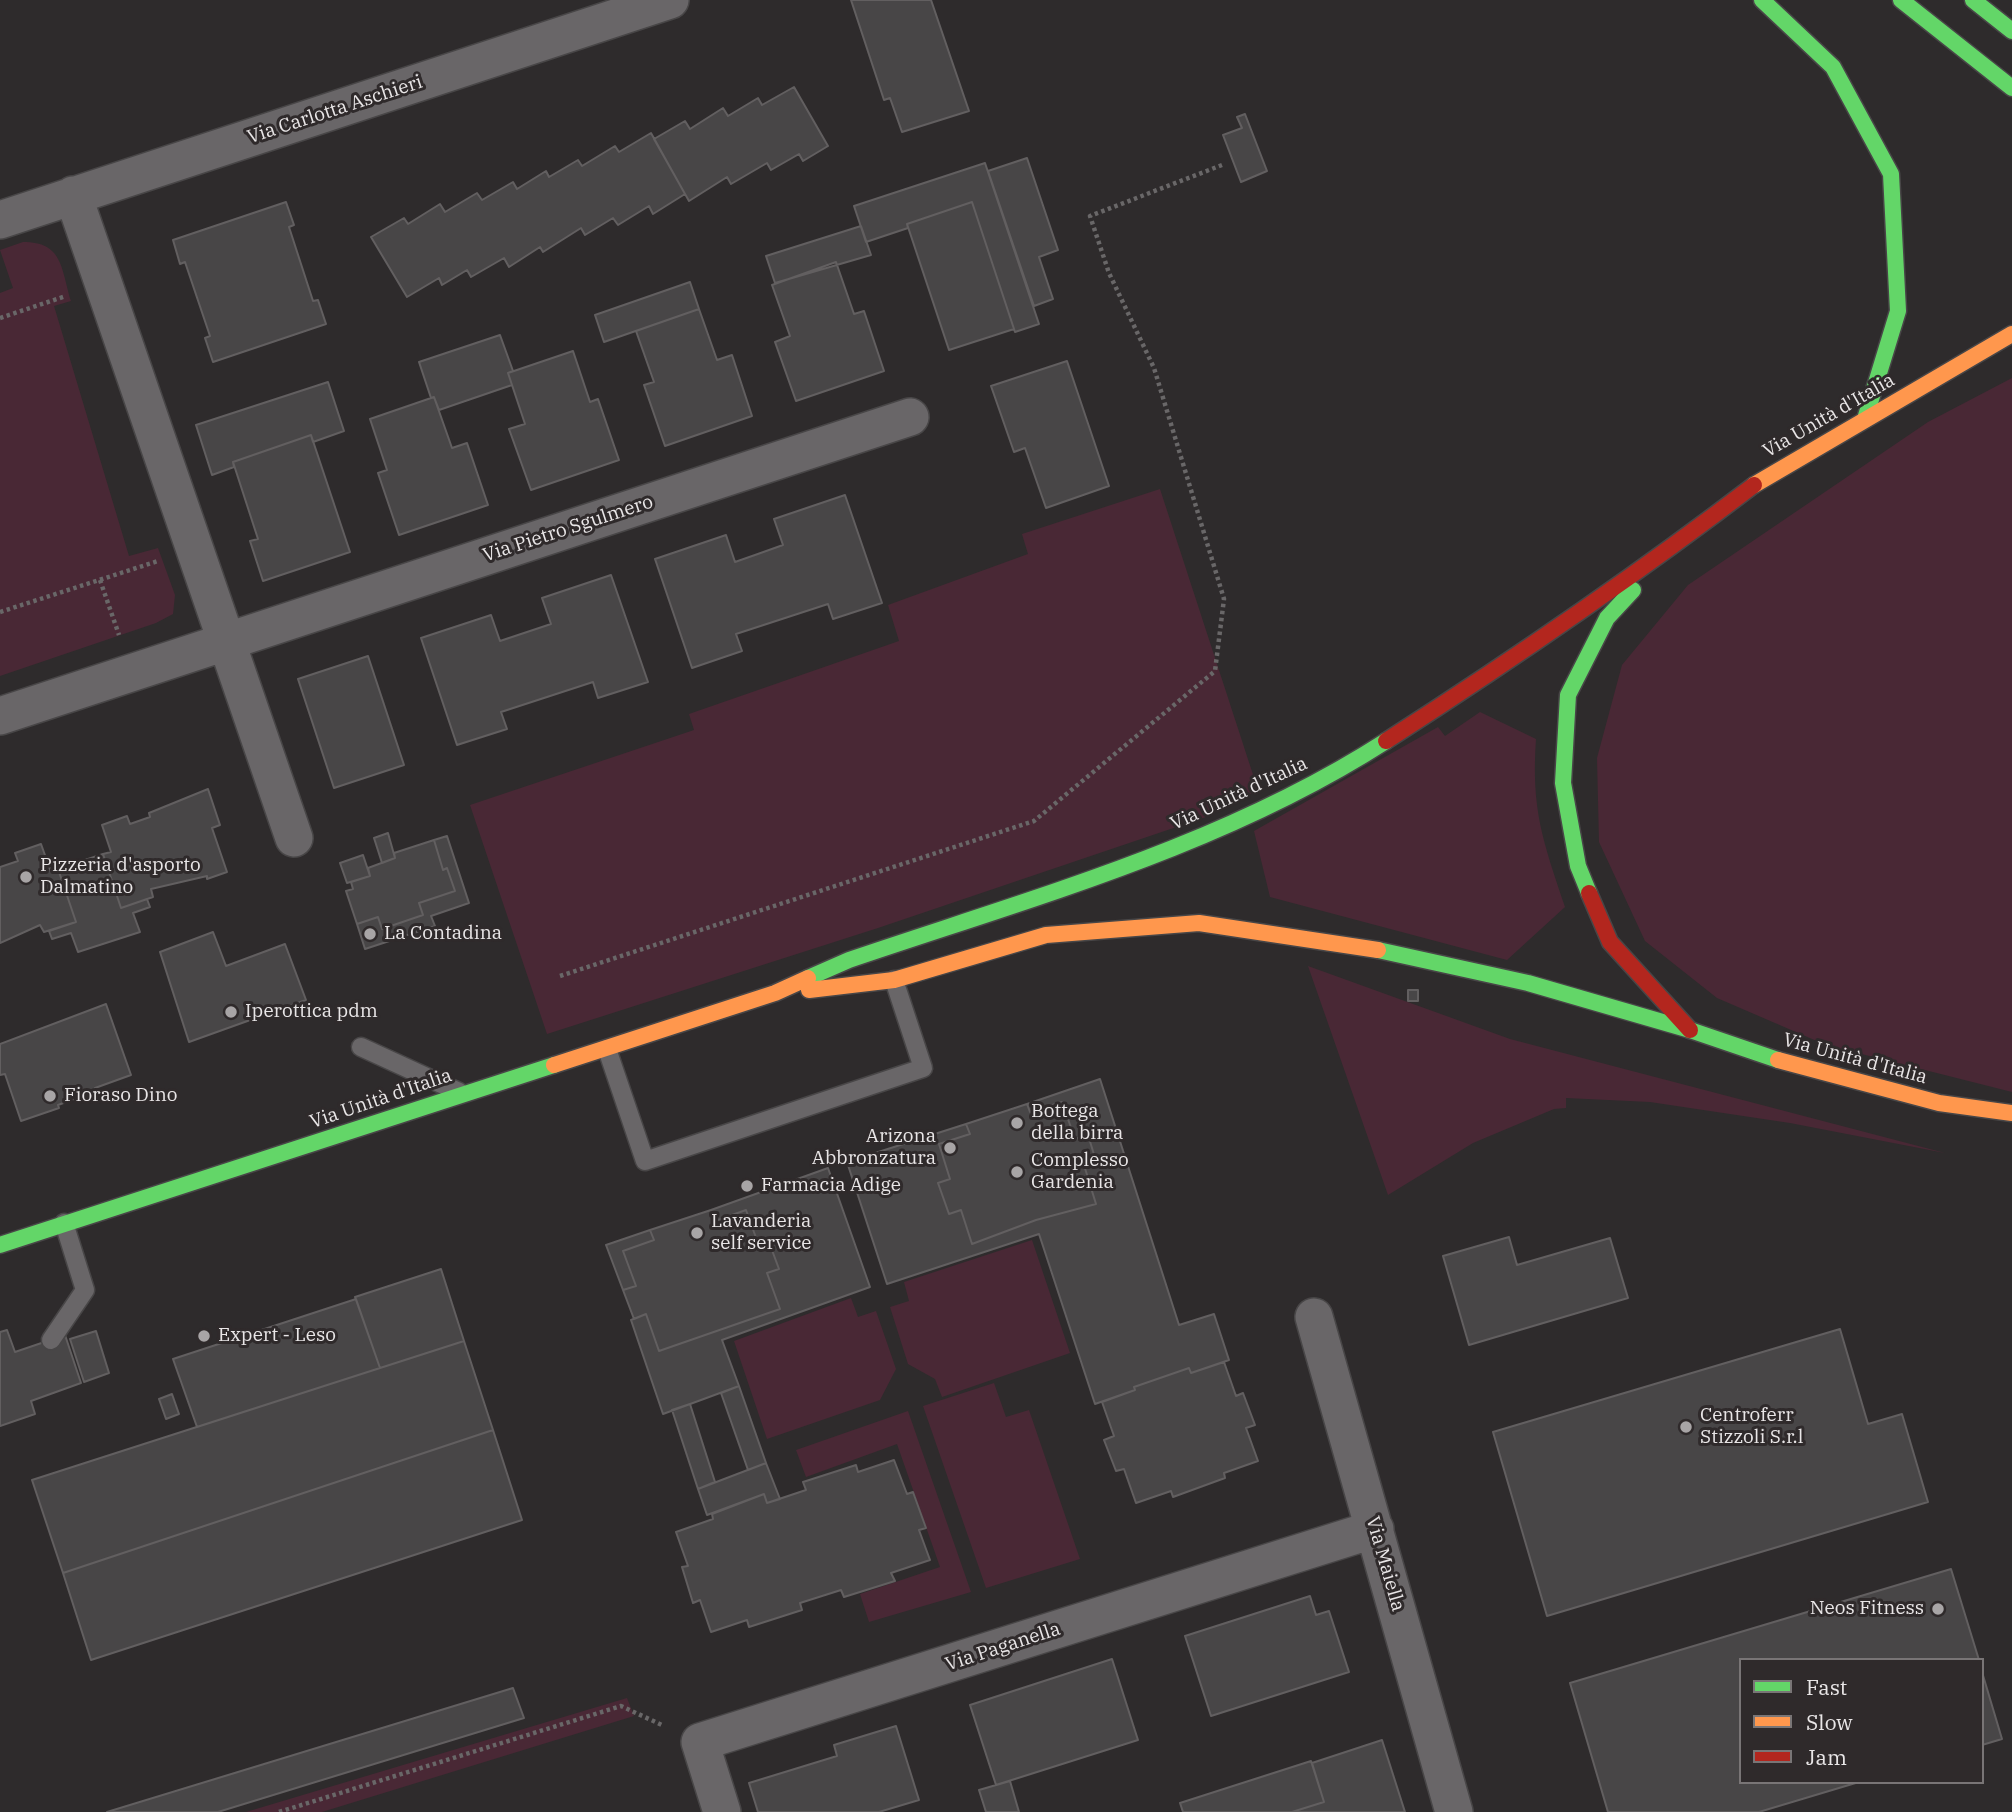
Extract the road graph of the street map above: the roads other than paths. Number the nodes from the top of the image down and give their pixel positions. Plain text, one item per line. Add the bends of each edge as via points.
1 (670, 0) edge
2 (1762, 0) edge
3 (1901, 0) edge
4 (1973, 0) edge
5 (2012, 31) edge
6 (2012, 88) edge
7 (73, 195) junction
8 (0, 220) edge
9 (2012, 334) edge
10 (910, 417) dead end
11 (1865, 419) junction
12 (1676, 545) junction
13 (227, 641) junction
14 (0, 716) edge
15 (294, 838) dead end
16 (894, 980) junction
17 (775, 993) junction
18 (1690, 1030) junction
19 (361, 1047) dead end
20 (607, 1049) junction
21 (462, 1094) junction
22 (2012, 1114) edge
23 (64, 1223) junction
24 (0, 1245) edge
25 (1314, 1317) dead end
26 (51, 1340) dead end
27 (1375, 1529) junction
28 (722, 1812) edge
29 (1454, 1812) edge

1 - 7 street, Via Carlotta Aschieri
2 - 11 main road via 1833,67 1891,174 1898,311
3 - 6 main road
4 - 5 main road
7 - 8 street, Via Carlotta Aschieri
7 - 13 street
9 - 11 main road, Via Unità d'Italia
10 - 13 street, Via Pietro Sgulmero
11 - 12 main road, Via Unità d'Italia via 1760,481
12 - 17 main road, Via Unità d'Italia via 1345,768 1178,847 849,960
12 - 18 main road, Via Unità d'Italia via 1607,618 1568,695 1563,783 1578,866 1610,942
13 - 14 street, Via Pietro Sgulmero
13 - 15 street
16 - 17 main road, Via Unità d'Italia
16 - 18 main road, Via Unità d'Italia via 1046,935 1199,923 1348,943 1528,984
16 - 20 lane via 923,1068 645,1161
17 - 20 main road, Via Unità d'Italia
18 - 22 main road, Via Unità d'Italia via 1806,1069 1939,1103
19 - 21 lane
20 - 21 main road, Via Unità d'Italia
21 - 23 main road, Via Unità d'Italia
23 - 24 main road, Via Unità d'Italia
23 - 26 lane via 85,1290
25 - 27 street, Via Maiella
27 - 28 street, Via Paganella via 700,1742
27 - 29 street, Via Maiella

